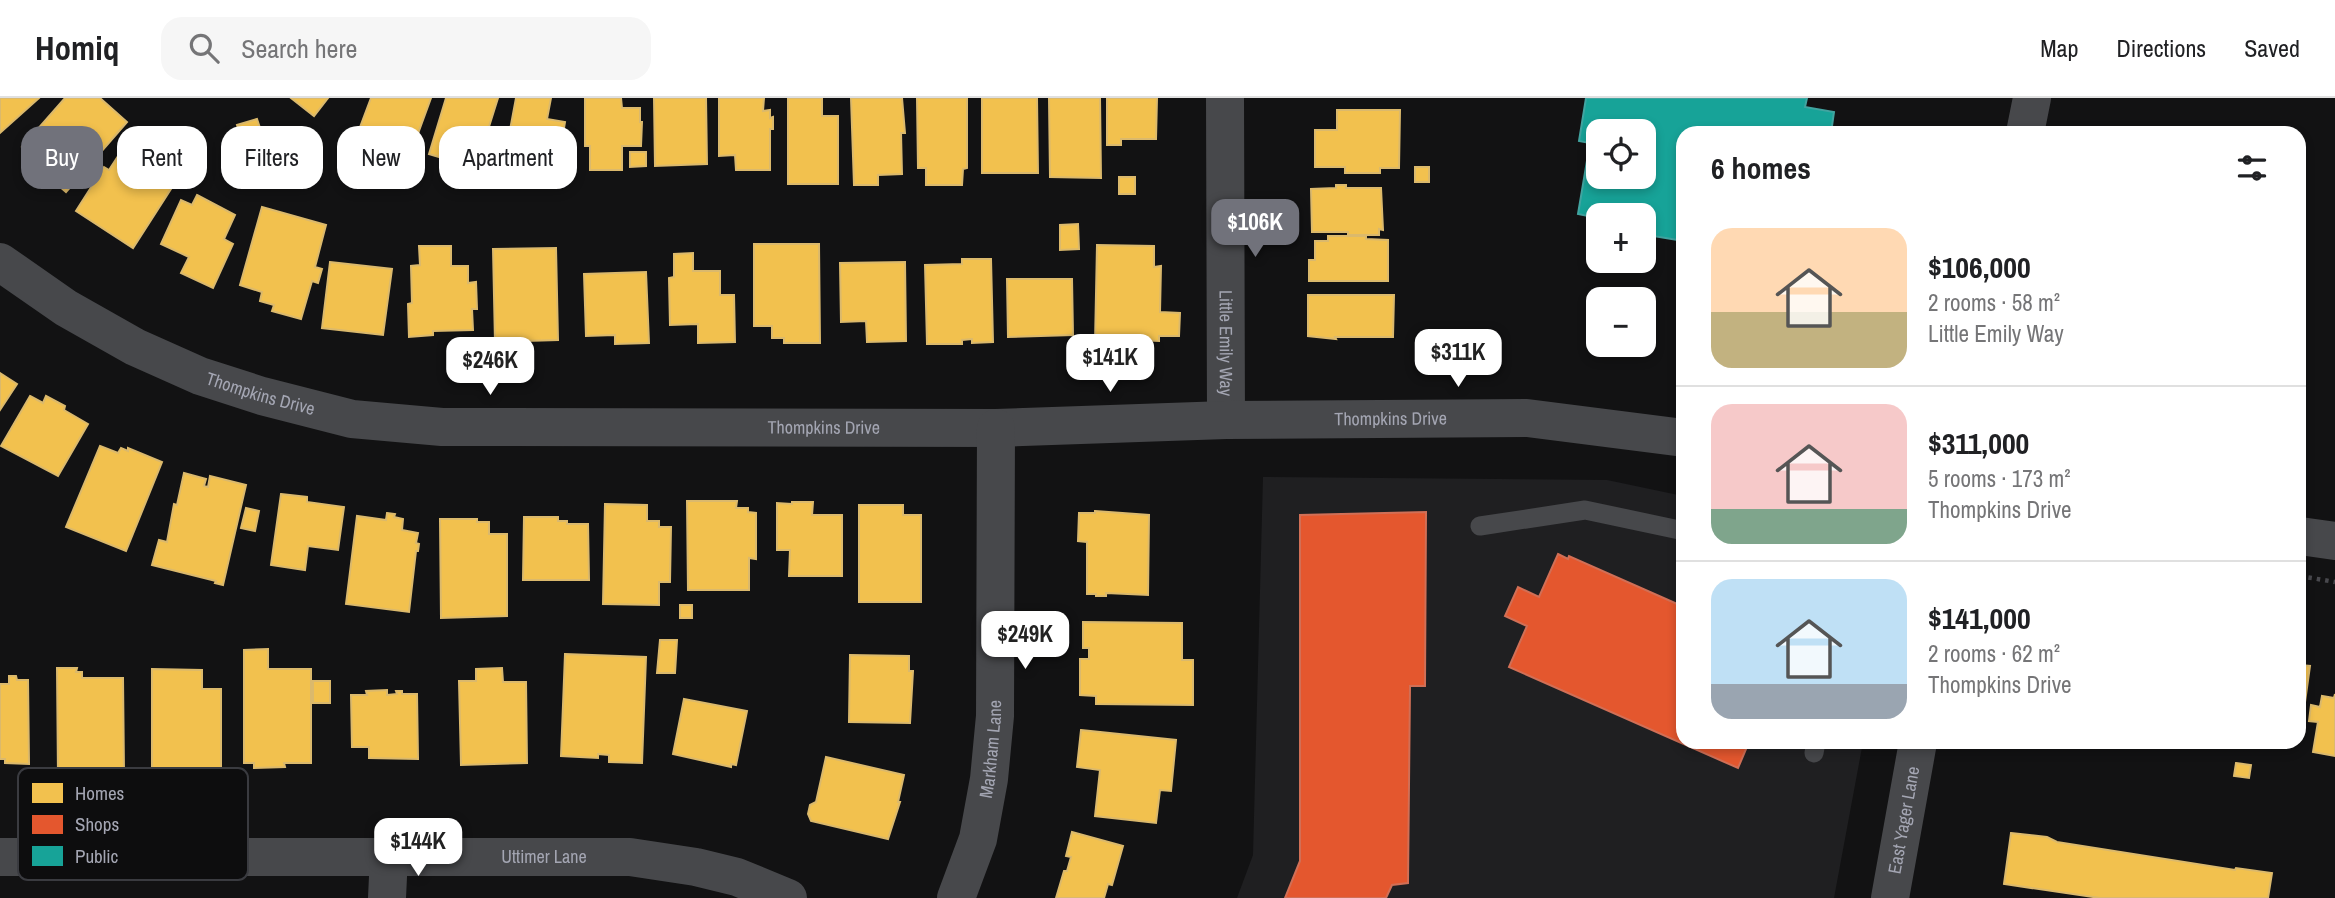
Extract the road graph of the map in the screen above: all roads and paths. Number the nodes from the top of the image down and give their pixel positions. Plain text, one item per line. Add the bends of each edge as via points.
1 (1225, 98) edge
2 (2032, 98) edge
3 (2026, 126) edge
4 (0, 262) edge
5 (1226, 420) junction
6 (996, 428) junction
7 (1676, 437) edge
8 (1480, 526) dead end
9 (1676, 529) edge
10 (2306, 537) edge
11 (2335, 541) edge
12 (2306, 577) edge
13 (2335, 582) edge
14 (1917, 749) edge
15 (389, 855) junction
16 (248, 856) edge
17 (0, 857) edge
18 (18, 857) edge
19 (387, 898) edge
20 (788, 898) edge
21 (956, 898) edge
22 (1890, 898) edge

1 - 5 street, Little Emily Way
2 - 3 street
4 - 6 street, Thompkins Drive via 66,308 135,347 200,376 352,419 442,427
5 - 6 street, Thompkins Drive
5 - 7 street, Thompkins Drive via 1527,418
6 - 21 street, Markham Lane via 995,702 989,779 978,839
8 - 9 lane via 1585,510
10 - 11 street
12 - 13 path
14 - 22 street, East Yager Lane
15 - 16 street, Uttimer Lane
15 - 19 street
15 - 20 street, Uttimer Lane via 630,857 737,877
17 - 18 street, Uttimer Lane

